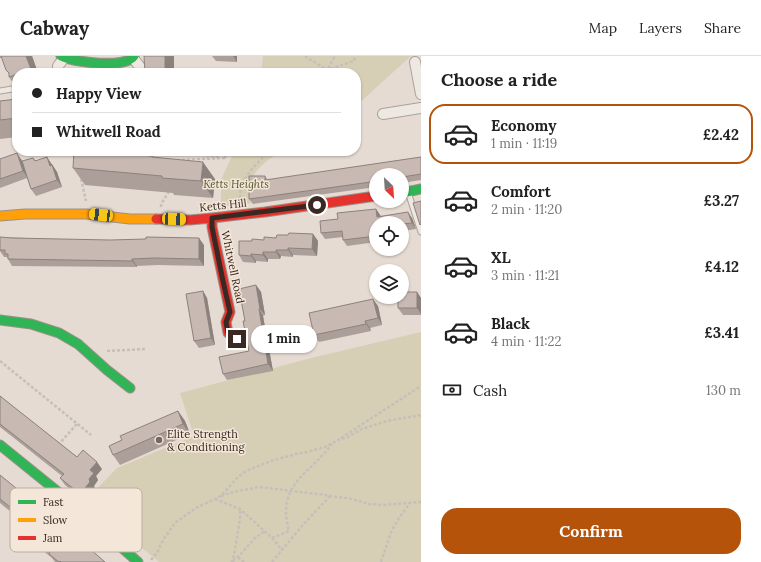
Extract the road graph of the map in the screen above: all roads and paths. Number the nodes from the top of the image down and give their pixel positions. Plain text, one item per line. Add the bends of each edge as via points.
1 (305, 56) edge
2 (335, 56) edge
3 (355, 56) edge
4 (63, 57) edge
5 (133, 57) edge
6 (415, 62) dead end
7 (58, 68) edge
8 (139, 68) edge
9 (322, 68) edge
10 (329, 68) edge
11 (337, 68) edge
12 (12, 89) edge
13 (0, 91) edge
14 (421, 94) edge
15 (421, 108) edge
16 (383, 114) dead end
17 (167, 156) edge
18 (212, 156) edge
19 (264, 156) edge
20 (224, 158) joint
21 (167, 160) junction
22 (160, 161) edge
23 (169, 165) edge
24 (83, 174) edge
25 (173, 183) edge
26 (421, 189) edge
27 (409, 191) edge
28 (86, 197) dead end
29 (369, 197) edge
30 (409, 202) edge
31 (162, 204) dead end
32 (241, 215) junction
33 (0, 216) edge
34 (212, 218) junction
35 (421, 232) edge
36 (0, 320) edge
37 (237, 339) dead end
38 (146, 349) dead end
39 (89, 354) junction
40 (0, 361) edge
41 (421, 386) edge
42 (130, 388) dead end
43 (421, 415) edge
44 (78, 424) junction
45 (92, 435) dead end
46 (334, 442) junction
47 (0, 444) edge
48 (58, 445) edge
49 (53, 488) edge
50 (291, 490) junction
51 (221, 496) junction
52 (330, 496) junction
53 (215, 499) junction
54 (421, 502) edge
55 (411, 503) junction
56 (240, 509) junction
57 (265, 531) junction
58 (289, 532) junction
59 (272, 538) junction
60 (292, 538) junction
61 (282, 550) junction
62 (127, 552) edge
63 (238, 557) junction
64 (232, 561) edge
65 (138, 562) edge
66 (149, 562) edge
67 (244, 562) edge
68 (272, 562) edge
69 (381, 562) edge

1 - 9 path
2 - 10 path
3 - 11 path via 354,61
4 - 5 street via 77,61 118,62
4 - 7 street
5 - 8 street
6 - 14 street
12 - 13 lane
15 - 16 street
17 - 21 path
18 - 20 path
19 - 32 path via 244,181 240,193
20 - 21 path
21 - 22 path
21 - 23 path
24 - 28 path via 81,179
25 - 31 path
26 - 27 street
29 - 32 street, Ketts Hill
30 - 35 lane
32 - 34 street, Ketts Hill
33 - 34 street, Ketts Hill via 86,214 130,219
34 - 37 street, Whitwell Road via 230,312 226,322 228,333
36 - 39 street via 31,324 59,333
38 - 39 path
39 - 42 street
40 - 44 path
41 - 46 path
43 - 46 path via 387,421
44 - 45 path
44 - 48 path
46 - 50 path via 297,480
46 - 51 path via 246,471
47 - 49 street
50 - 51 path via 259,488 239,490
50 - 52 path
50 - 58 path via 286,506
51 - 53 path
52 - 55 path via 369,504
52 - 60 path
53 - 56 path
53 - 66 path via 196,508 175,523
54 - 55 path
55 - 69 path via 392,530
56 - 57 path
56 - 64 path
57 - 59 path
57 - 63 path
58 - 59 path
58 - 60 path
59 - 61 path
60 - 61 path
61 - 68 path
62 - 65 street
63 - 64 path
63 - 67 path

